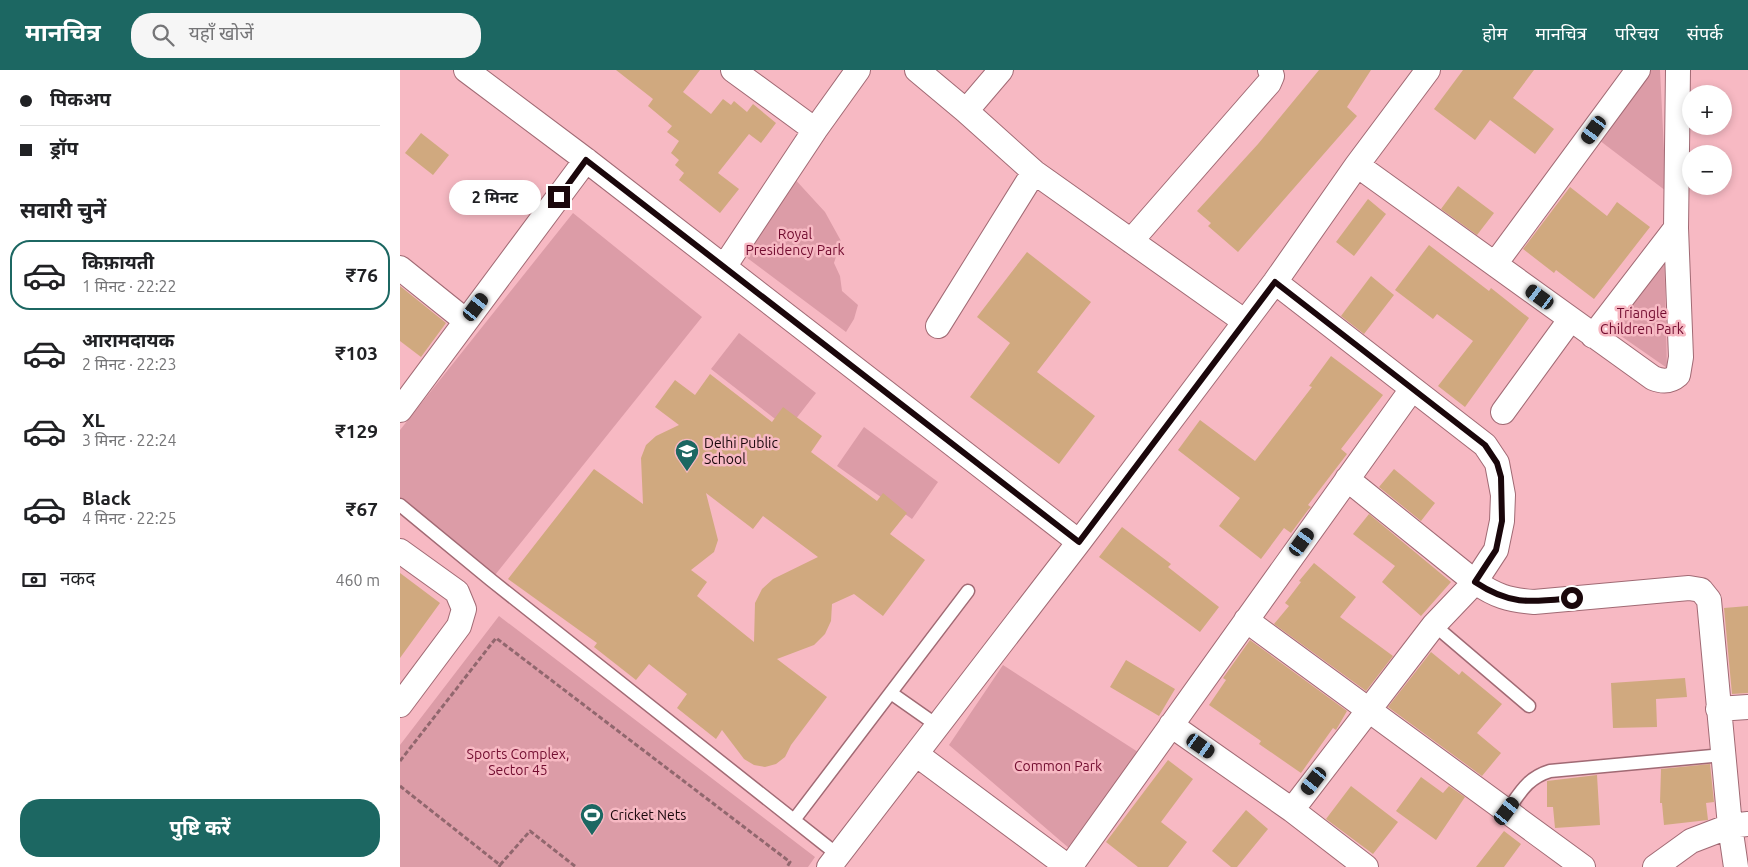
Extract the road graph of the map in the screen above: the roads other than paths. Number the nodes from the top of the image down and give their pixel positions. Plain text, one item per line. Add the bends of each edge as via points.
1 (466, 70) edge
2 (733, 70) edge
3 (858, 70) edge
4 (917, 70) edge
5 (1270, 70) edge
6 (1428, 70) edge
7 (1638, 70) edge
8 (1678, 70) edge
9 (994, 73) edge
10 (966, 110) junction
11 (815, 130) junction
12 (586, 160) junction
13 (1357, 165) junction
14 (1034, 172) junction
15 (1676, 228) junction
16 (1131, 242) junction
17 (1495, 264) junction
18 (724, 267) junction
19 (400, 268) edge
20 (1275, 282) junction
21 (1570, 320) junction
22 (466, 321) junction
23 (1244, 321) junction
24 (938, 326) dead end
25 (1593, 336) junction
26 (1412, 389) junction
27 (400, 410) edge
28 (1503, 412) dead end
29 (1347, 480) junction
30 (400, 505) edge
31 (1079, 542) junction
32 (400, 551) edge
33 (1475, 582) junction
34 (968, 591) dead end
35 (1246, 620) junction
36 (1434, 624) junction
37 (891, 693) junction
38 (400, 705) edge
39 (1529, 706) dead end
40 (1748, 707) edge
41 (1718, 709) junction
42 (1369, 710) junction
43 (1171, 725) junction
44 (938, 726) junction
45 (916, 754) junction
46 (1723, 754) junction
47 (1292, 810) junction
48 (1507, 811) junction
49 (794, 820) junction
50 (1739, 825) edge
51 (833, 861) edge
52 (1069, 867) edge
53 (1366, 867) edge
54 (1583, 867) edge
55 (1655, 867) edge
56 (1736, 867) edge

1 - 12 street
2 - 11 street
3 - 11 street
4 - 10 street
5 - 16 street via 1269,83
6 - 13 street
7 - 17 street
8 - 15 street
9 - 10 street
10 - 14 street
11 - 18 street
12 - 18 street
12 - 22 street
13 - 17 street
13 - 20 street
14 - 16 street
14 - 24 street
15 - 25 street
15 - 25 street via 1678,375 1672,380 1653,378
16 - 23 street
17 - 21 street
18 - 31 street
19 - 22 street
20 - 23 street
20 - 26 street
21 - 25 street
21 - 28 street
22 - 27 street
23 - 31 street
26 - 29 street
26 - 33 street via 1485,445 1497,463 1503,495 1502,521 1496,550
29 - 33 street
29 - 35 street
30 - 49 lane
31 - 44 street
32 - 38 street via 457,592 464,609 459,626
33 - 36 street
33 - 41 street via 1493,594 1534,602 1689,588 1701,590 1709,600
34 - 37 lane
35 - 42 street
35 - 43 street
36 - 39 lane
36 - 42 street
37 - 44 lane
37 - 49 lane
40 - 41 street
41 - 46 street
42 - 47 street
42 - 48 street
43 - 47 street
43 - 52 street
44 - 45 street
45 - 51 street
45 - 52 street
46 - 48 lane via 1550,771 1536,775
46 - 50 street
47 - 53 street
48 - 54 street
49 - 51 lane
50 - 55 street via 1691,841
50 - 56 street

